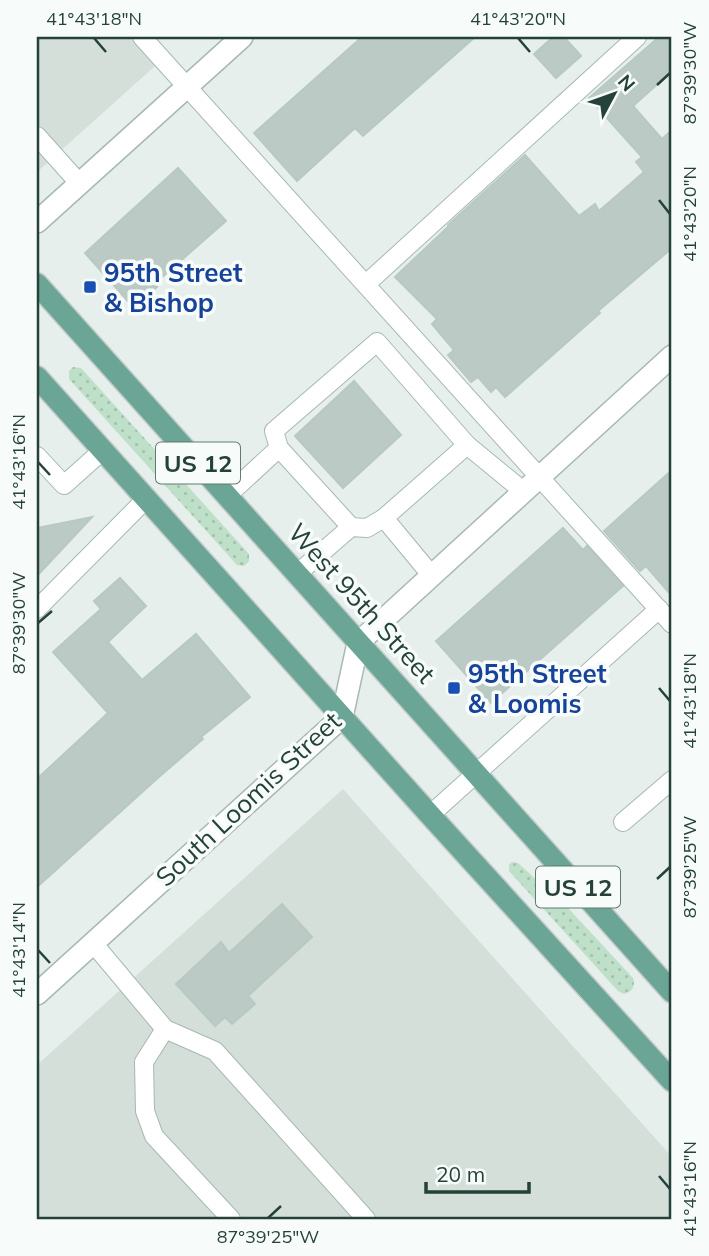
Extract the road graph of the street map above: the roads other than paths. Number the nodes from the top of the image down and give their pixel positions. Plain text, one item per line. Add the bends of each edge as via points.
1 (142, 37) edge
2 (242, 37) edge
3 (637, 37) edge
4 (187, 87) junction
5 (37, 136) edge
6 (79, 183) junction
7 (37, 222) edge
8 (37, 284) edge
9 (366, 284) junction
10 (399, 322) junction
11 (377, 342) junction
12 (672, 356) edge
13 (37, 377) edge
14 (467, 444) junction
15 (279, 449) junction
16 (102, 451) junction
17 (37, 456) edge
18 (540, 475) junction
19 (523, 491) junction
20 (227, 496) junction
21 (146, 499) junction
22 (384, 518) junction
23 (351, 527) junction
24 (297, 574) junction
25 (432, 576) junction
26 (659, 608) junction
27 (37, 609) edge
28 (672, 624) edge
29 (358, 642) junction
30 (342, 717) junction
31 (477, 772) junction
32 (672, 780) edge
33 (430, 815) junction
34 (623, 822) dead end
35 (93, 943) junction
36 (672, 992) edge
37 (37, 994) edge
38 (165, 1029) junction
39 (670, 1074) edge
40 (231, 1219) edge
41 (366, 1219) edge

1 - 4 lane
2 - 4 street
3 - 9 lane
4 - 6 street
4 - 9 lane
5 - 6 lane
6 - 7 street
8 - 20 main road, West 95th Street / US 12
9 - 10 lane
10 - 11 lane
10 - 18 lane
11 - 14 lane
11 - 15 lane via 274,431
12 - 18 street
13 - 16 main road, US 12
14 - 19 lane
14 - 22 lane
15 - 20 lane
15 - 23 lane
16 - 17 lane via 64,485
16 - 21 main road, US 12
18 - 19 street
18 - 26 lane
19 - 25 street
20 - 24 main road, West 95th Street / US 12
21 - 27 lane
21 - 30 main road, US 12
22 - 23 lane via 367,528
22 - 25 lane
23 - 24 lane
24 - 29 main road, West 95th Street / US 12
25 - 29 street
26 - 28 lane
26 - 31 lane
29 - 30 street, South Loomis Street
29 - 31 main road, West 95th Street / US 12
30 - 33 main road, US 12
30 - 35 street, South Loomis Street
31 - 33 lane
31 - 36 main road, West 95th Street / US 12
32 - 34 lane
33 - 39 main road, US 12
35 - 37 street, South Loomis Street
35 - 38 lane
38 - 40 lane via 144,1062 145,1111 154,1136
38 - 41 lane via 215,1051

